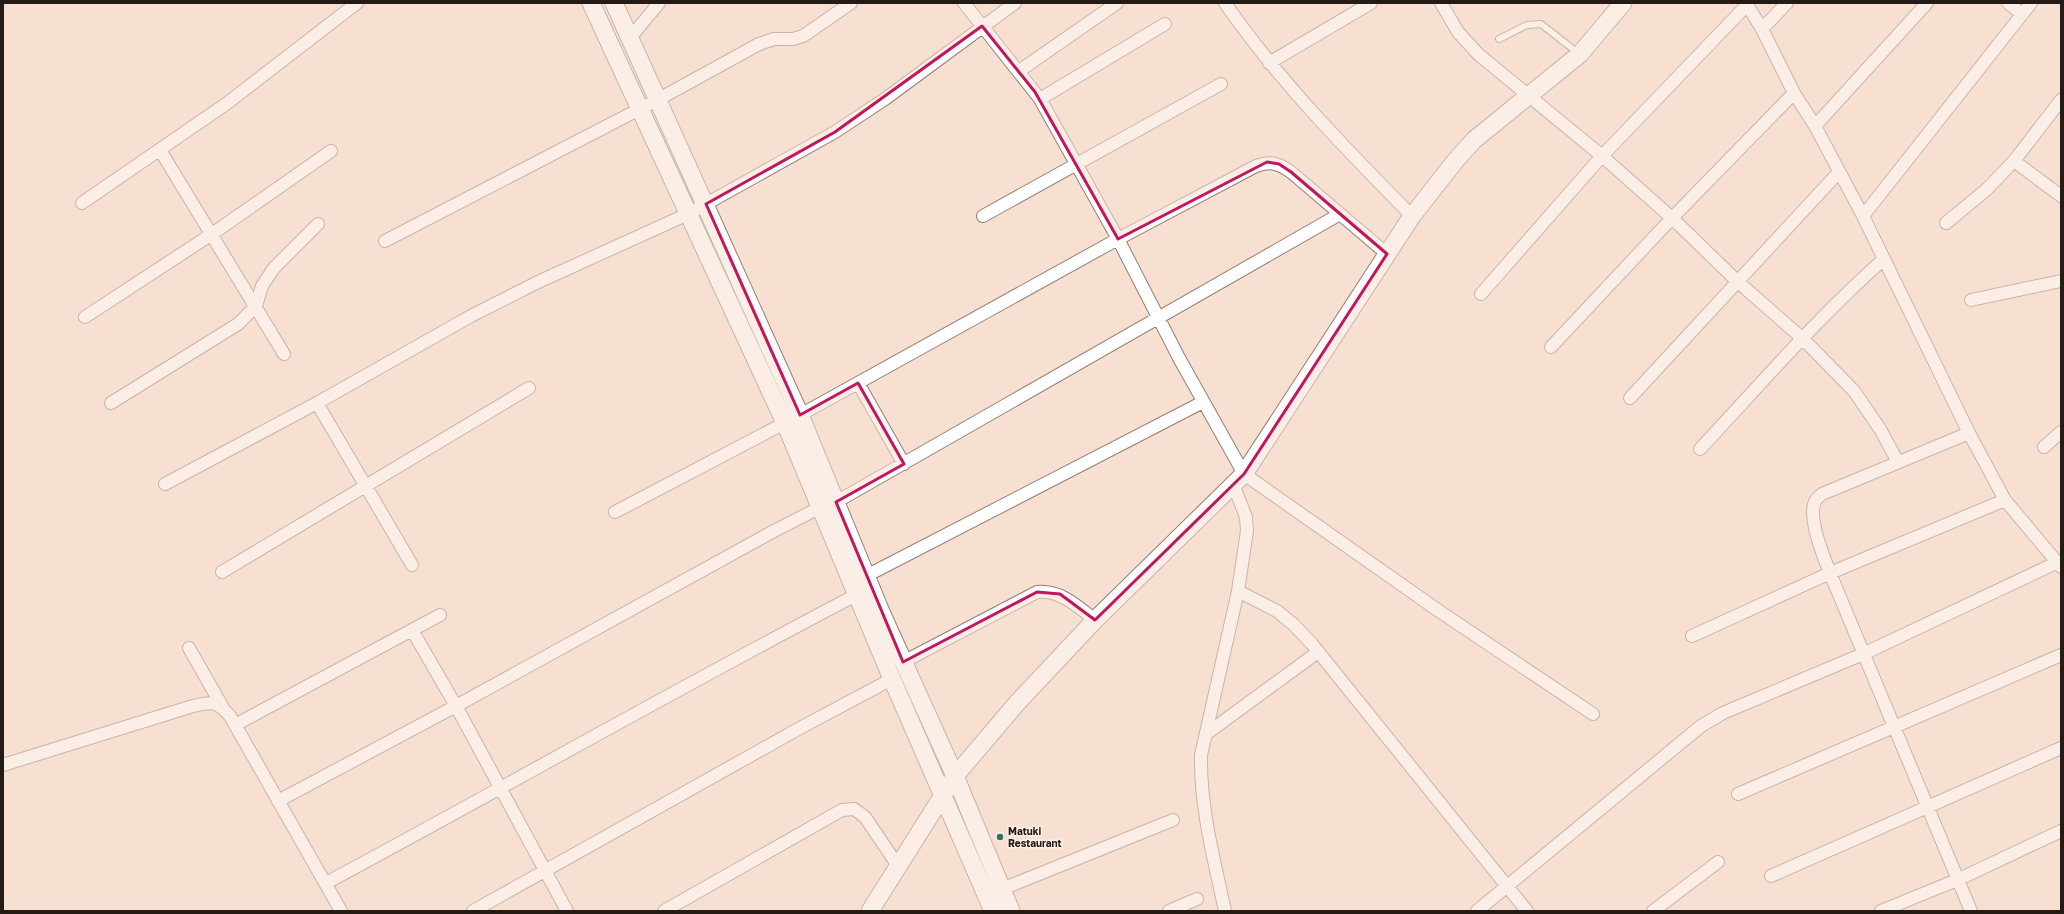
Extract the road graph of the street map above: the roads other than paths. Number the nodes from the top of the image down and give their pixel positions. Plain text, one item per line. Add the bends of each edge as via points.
1 (357, 3) edge
2 (591, 3) edge
3 (614, 3) edge
4 (659, 3) edge
5 (851, 3) edge
6 (964, 3) edge
7 (1015, 3) edge
8 (1117, 3) edge
9 (1225, 3) edge
10 (1371, 3) edge
11 (1441, 3) edge
12 (1623, 3) edge
13 (1787, 3) edge
14 (1927, 3) edge
15 (2008, 3) edge
16 (2031, 3) edge
17 (1746, 4) edge
18 (2022, 14) junction
19 (1165, 24) dead end
20 (982, 26) junction
21 (1762, 29) junction
22 (630, 38) junction
23 (1499, 39) dead end
24 (1580, 54) junction
25 (1269, 63) junction
26 (1019, 71) junction
27 (1221, 84) dead end
28 (1794, 93) junction
29 (1529, 96) junction
30 (659, 99) junction
31 (1040, 100) junction
32 (2061, 100) edge
33 (640, 109) junction
34 (1815, 126) junction
35 (160, 150) junction
36 (331, 151) dead end
37 (1602, 156) junction
38 (2014, 161) junction
39 (1075, 164) junction
40 (1839, 172) junction
41 (2061, 196) edge
42 (82, 203) dead end
43 (706, 204) junction
44 (688, 214) junction
45 (1340, 214) junction
46 (983, 216) dead end
47 (1412, 216) junction
48 (1863, 216) junction
49 (1672, 218) junction
50 (1946, 223) dead end
51 (318, 224) dead end
52 (212, 234) junction
53 (1118, 239) junction
54 (385, 241) dead end
55 (1387, 254) junction
56 (1884, 260) junction
57 (2061, 280) edge
58 (1737, 281) junction
59 (1481, 294) dead end
60 (1971, 300) dead end
61 (256, 306) junction
62 (85, 317) dead end
63 (1160, 318) junction
64 (1803, 339) junction
65 (1551, 347) dead end
66 (284, 354) dead end
67 (858, 383) junction
68 (529, 388) dead end
69 (1630, 398) dead end
70 (1203, 402) junction
71 (111, 403) dead end
72 (317, 403) junction
73 (800, 415) junction
74 (784, 423) junction
75 (2061, 432) edge
76 (1970, 433) junction
77 (2044, 447) dead end
78 (1700, 449) dead end
79 (1898, 462) junction
80 (904, 464) junction
81 (1238, 479) junction
82 (165, 484) dead end
83 (365, 485) junction
84 (2005, 500) junction
85 (829, 504) junction
86 (616, 512) dead end
87 (412, 565) dead end
88 (2059, 565) edge
89 (222, 572) dead end
90 (1830, 573) junction
91 (866, 576) junction
92 (1238, 591) junction
93 (856, 595) junction
94 (440, 615) dead end
95 (1095, 620) junction
96 (412, 630) junction
97 (1692, 636) dead end
98 (189, 648) dead end
99 (1318, 652) junction
100 (1863, 654) junction
101 (2061, 655) edge
102 (903, 662) junction
103 (892, 678) junction
104 (222, 706) junction
105 (456, 706) junction
106 (1593, 714) dead end
107 (235, 725) junction
108 (1894, 726) junction
109 (1206, 734) junction
110 (2061, 748) edge
111 (3, 765) edge
112 (955, 776) junction
113 (502, 788) junction
114 (1738, 794) dead end
115 (943, 795) junction
116 (278, 801) junction
117 (1928, 807) junction
118 (1173, 820) dead end
119 (2061, 831) edge
120 (1718, 862) dead end
121 (898, 866) junction
122 (545, 871) junction
123 (1770, 876) dead end
124 (1957, 880) junction
125 (326, 883) junction
126 (1507, 888) junction
127 (1002, 889) junction
128 (1197, 899) dead end
129 (341, 911) edge
130 (473, 911) edge
131 (567, 911) edge
132 (664, 911) edge
133 (870, 911) edge
134 (993, 911) edge
135 (1011, 911) edge
136 (1169, 911) edge
137 (1225, 911) edge
138 (1477, 911) edge
139 (1527, 911) edge
140 (1652, 911) edge
141 (1881, 911) edge
142 (1971, 911) edge

1 - 35 street via 226,104
2 - 33 street
3 - 22 street
4 - 22 street
5 - 30 street via 803,36 774,39 760,44
6 - 20 street
7 - 20 street
8 - 26 street
9 - 25 street
10 - 25 street
11 - 29 street via 1458,32 1478,54
12 - 24 street
13 - 21 street
14 - 34 street
15 - 18 street
16 - 18 street
17 - 21 street
17 - 37 street
18 - 48 street
19 - 31 street
20 - 26 street
20 - 43 street via 885,99 835,132
21 - 28 street
22 - 30 street
23 - 24 lane via 1527,25 1541,24
24 - 29 street
25 - 47 street via 1325,127
26 - 31 street
27 - 39 street
28 - 34 street
28 - 49 street
29 - 37 street
29 - 47 street via 1474,140
30 - 33 street
30 - 43 street
31 - 39 street
32 - 38 street
33 - 44 street
33 - 54 street
34 - 40 street
35 - 42 street
35 - 52 street
36 - 52 street
37 - 49 street
37 - 59 street
38 - 41 street
38 - 50 street via 1986,190
39 - 46 street
39 - 53 street
40 - 48 street
40 - 58 street
43 - 44 street
43 - 73 street
44 - 72 street via 538,282 477,313
44 - 74 street
45 - 53 street via 1291,172 1279,164 1268,162
45 - 55 street
45 - 63 street
47 - 55 street
48 - 56 street
49 - 58 street
49 - 65 street
51 - 61 street via 268,276
52 - 61 street
52 - 62 street
53 - 63 street
53 - 67 street
55 - 81 street
56 - 64 street
56 - 76 street
57 - 60 street
58 - 64 street
58 - 69 street
61 - 66 street
61 - 71 street via 238,324
63 - 70 street
63 - 80 street
64 - 78 street
64 - 79 street via 1854,391 1880,429
67 - 73 street
67 - 80 street
68 - 83 street
70 - 81 street
70 - 91 street
72 - 82 street
72 - 83 street
73 - 74 street
73 - 85 street
74 - 85 street
74 - 86 street
75 - 77 street
76 - 79 street
76 - 84 street
79 - 90 street via 1822,494 1815,501 1813,512 1820,546
80 - 85 street
81 - 92 street via 1247,531
81 - 95 street
81 - 106 street
83 - 87 street
83 - 89 street
84 - 88 street
84 - 90 street
85 - 91 street
85 - 93 street
85 - 105 street via 753,542
88 - 100 street
90 - 97 street
90 - 100 street
91 - 102 street
92 - 99 street via 1277,611 1294,625
92 - 109 street
93 - 103 street
93 - 113 street
94 - 96 street
95 - 102 street via 1060,594 1037,592
95 - 112 street via 1017,703
96 - 105 street
96 - 107 street
98 - 104 street
99 - 109 street
99 - 126 street
100 - 108 street
100 - 126 street via 1723,713 1701,726
101 - 108 street
102 - 112 street
103 - 115 street
103 - 122 street
104 - 107 street
104 - 111 street via 213,702 206,703
105 - 113 street
105 - 116 street
107 - 116 street
108 - 114 street
108 - 117 street
109 - 137 street via 1201,755 1200,782 1203,808
110 - 117 street
112 - 115 street
112 - 127 street
113 - 122 street
113 - 125 street
115 - 121 street
115 - 134 street
116 - 125 street
117 - 123 street
117 - 124 street
118 - 127 street
119 - 124 street
120 - 140 street
121 - 132 street via 865,817 854,809 842,810
121 - 133 street
122 - 130 street
122 - 131 street
124 - 141 street
124 - 142 street
125 - 129 street
126 - 138 street
126 - 139 street
127 - 135 street
128 - 136 street

